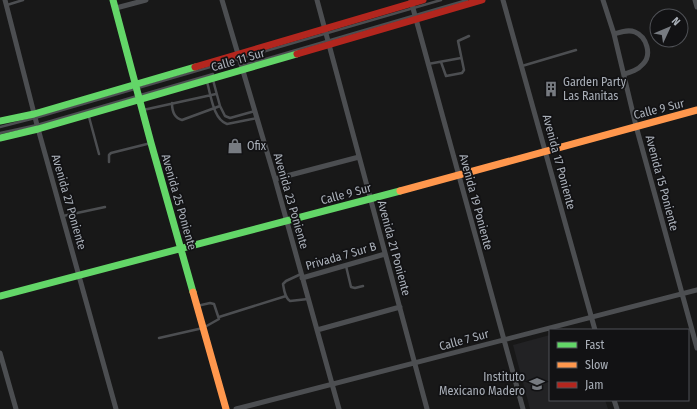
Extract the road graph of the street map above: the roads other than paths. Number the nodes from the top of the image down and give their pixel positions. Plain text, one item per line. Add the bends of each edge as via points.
1 (22, 0) edge
2 (113, 0) edge
3 (146, 0) edge
4 (222, 0) edge
5 (317, 0) edge
6 (423, 0) edge
7 (441, 0) edge
8 (467, 0) edge
9 (482, 0) edge
10 (503, 0) edge
11 (603, 0) edge
12 (695, 0) edge
13 (6, 2) edge
14 (411, 4) edge
15 (697, 7) edge
16 (116, 8) junction
17 (415, 17) junction
18 (326, 31) junction
19 (614, 34) junction
20 (469, 36) dead end
21 (329, 42) junction
22 (576, 50) dead end
23 (239, 56) junction
24 (461, 58) junction
25 (441, 62) junction
26 (428, 64) junction
27 (522, 66) junction
28 (235, 68) dead end
29 (243, 68) junction
30 (220, 72) dead end
31 (624, 74) junction
32 (210, 79) junction
33 (137, 92) junction
34 (216, 94) junction
35 (211, 95) junction
36 (172, 103) junction
37 (220, 106) junction
38 (215, 108) junction
39 (142, 110) junction
40 (697, 110) edge
41 (255, 111) junction
42 (88, 114) junction
43 (35, 116) junction
44 (257, 118) junction
45 (0, 121) edge
46 (636, 126) junction
47 (0, 127) edge
48 (38, 127) junction
49 (0, 133) edge
50 (0, 138) edge
51 (151, 143) junction
52 (545, 151) junction
53 (100, 154) dead end
54 (359, 157) junction
55 (109, 162) dead end
56 (458, 174) junction
57 (275, 179) junction
58 (370, 199) junction
59 (105, 207) dead end
60 (63, 216) junction
61 (286, 221) junction
62 (181, 249) junction
63 (386, 254) junction
64 (346, 265) junction
65 (79, 276) junction
66 (302, 276) junction
67 (363, 286) dead end
68 (697, 290) edge
69 (682, 294) junction
70 (0, 296) edge
71 (286, 296) junction
72 (308, 299) junction
73 (197, 306) junction
74 (400, 307) junction
75 (219, 317) junction
76 (591, 317) junction
77 (203, 328) junction
78 (595, 329) edge
79 (316, 330) junction
80 (159, 338) dead end
81 (504, 340) junction
82 (697, 348) edge
83 (0, 352) edge
84 (415, 363) junction
85 (332, 384) junction
86 (16, 409) edge
87 (116, 409) edge
88 (226, 409) edge
89 (236, 409) edge
90 (338, 409) edge
91 (427, 409) edge
92 (523, 409) edge

1 - 13 lane
2 - 16 main road, Avenida 25 Poniente
3 - 16 street
4 - 23 street, Avenida 23 Poniente
5 - 18 street, Avenida 21 Poniente
6 - 14 main road, Calle 11 Sur
7 - 14 lane
8 - 17 lane
9 - 17 main road, Calle 11 Sur
10 - 27 street, Avenida 17 Poniente
11 - 19 street, Avenida 15 Poniente
12 - 15 street
13 - 43 street, Avenida 27 Poniente
14 - 17 street, Avenida 19 Poniente
14 - 18 main road, Calle 11 Sur
16 - 33 main road, Avenida 25 Poniente
17 - 21 main road, Calle 11 Sur
17 - 26 street, Avenida 19 Poniente
18 - 21 street, Avenida 21 Poniente
18 - 23 main road, Calle 11 Sur
19 - 31 street, Avenida 15 Poniente
19 - 31 street via 627,30 636,32 647,46 648,56 645,63 638,69
20 - 24 lane via 458,41
21 - 29 main road, Calle 11 Sur
21 - 54 street, Avenida 21 Poniente
22 - 27 lane
23 - 29 street, Avenida 23 Poniente
23 - 33 main road, Calle 11 Sur
24 - 25 lane
24 - 25 lane via 464,72 447,77
25 - 26 lane
26 - 56 street, Avenida 19 Poniente
27 - 52 street, Avenida 17 Poniente
28 - 29 lane
29 - 32 main road, Calle 11 Sur
29 - 41 street, Avenida 23 Poniente
30 - 33 lane
31 - 46 street, Avenida 15 Poniente
32 - 33 main road, Calle 11 Sur
32 - 34 lane
32 - 35 lane
33 - 39 main road, Avenida 25 Poniente
33 - 42 main road, Calle 11 Sur
33 - 43 main road, Calle 11 Sur
33 - 48 lane
34 - 35 lane
34 - 37 lane
35 - 36 lane
35 - 38 lane
36 - 38 lane via 174,114 177,119 182,120
36 - 39 lane
37 - 38 lane
37 - 41 lane via 225,116 230,118
38 - 44 lane via 219,119 227,124
39 - 51 main road, Avenida 25 Poniente
40 - 46 main road, Calle 9 Sur
41 - 44 street, Avenida 23 Poniente
42 - 48 main road, Calle 11 Sur
42 - 53 lane
43 - 45 main road, Calle 11 Sur
43 - 47 lane
43 - 48 street, Avenida 27 Poniente
44 - 57 street, Avenida 23 Poniente
46 - 52 main road, Calle 9 Sur
46 - 69 street, Avenida 15 Poniente
48 - 49 lane
48 - 50 main road, Calle 11 Sur
48 - 60 street, Avenida 27 Poniente
51 - 55 lane via 111,153
51 - 62 main road, Avenida 25 Poniente
52 - 56 main road, Calle 9 Sur
52 - 76 street, Avenida 17 Poniente
54 - 57 street
54 - 58 street, Avenida 21 Poniente
56 - 58 main road, Calle 9 Sur
56 - 81 street, Avenida 19 Poniente
57 - 61 street, Avenida 23 Poniente
58 - 61 main road, Calle 9 Sur
58 - 63 street, Avenida 21 Poniente
59 - 60 lane
60 - 65 street, Avenida 27 Poniente
61 - 62 main road, Calle 9 Sur
61 - 66 street, Avenida 23 Poniente
62 - 65 main road, Calle 9 Sur
62 - 73 main road, Avenida 25 Poniente
63 - 64 street, Privada 7 Sur B
63 - 74 street, Avenida 21 Poniente
64 - 66 street, Privada 7 Sur B
64 - 67 lane via 351,287
65 - 70 main road, Calle 9 Sur
65 - 87 street, Avenida 27 Poniente
66 - 71 lane via 284,282
66 - 72 street, Avenida 23 Poniente
68 - 69 street, Calle 7 Sur
69 - 76 street, Calle 7 Sur
69 - 82 street, Avenida 15 Poniente
71 - 72 lane via 290,301
71 - 75 lane
72 - 79 street, Avenida 23 Poniente
73 - 75 lane via 214,304
73 - 77 main road, Avenida 25 Poniente
74 - 79 street
74 - 84 street, Avenida 21 Poniente
75 - 77 lane via 218,321
76 - 78 street, Avenida 17 Poniente
76 - 81 street, Calle 7 Sur
77 - 80 lane
77 - 88 main road, Avenida 25 Poniente
79 - 85 street, Avenida 23 Poniente
81 - 84 street, Calle 7 Sur
81 - 92 street, Avenida 19 Poniente
83 - 86 street
84 - 85 street, Calle 7 Sur
84 - 91 street, Avenida 21 Poniente
85 - 89 street, Calle 7 Sur
85 - 90 street, Avenida 23 Poniente

